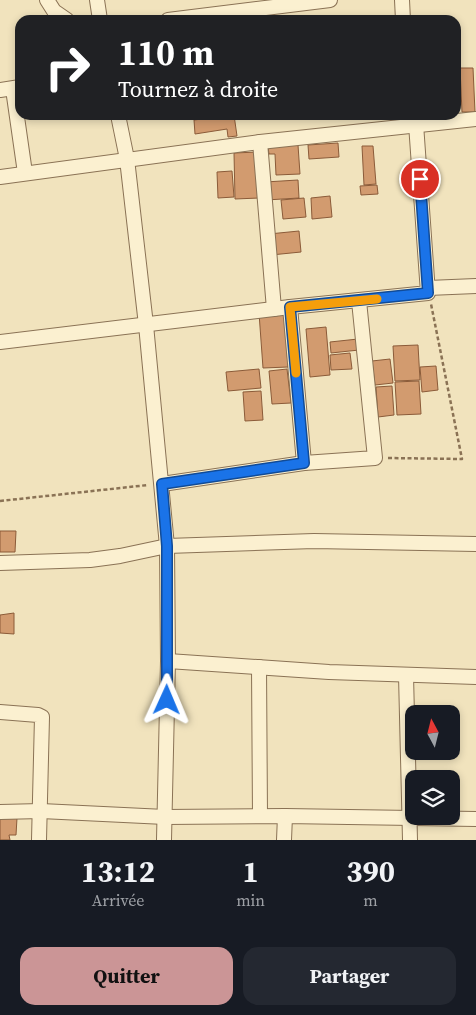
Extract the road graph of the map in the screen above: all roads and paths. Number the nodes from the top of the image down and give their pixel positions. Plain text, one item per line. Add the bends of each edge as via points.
1 (47, 0) edge
2 (97, 0) edge
3 (330, 0) edge
4 (402, 0) edge
5 (60, 15) edge
6 (99, 15) edge
7 (208, 15) edge
8 (403, 15) edge
9 (11, 89) edge
10 (15, 113) edge
11 (476, 119) edge
12 (16, 120) edge
13 (119, 120) edge
14 (454, 120) edge
15 (461, 120) edge
16 (410, 122) edge
17 (260, 142) junction
18 (127, 159) junction
19 (25, 173) junction
20 (0, 176) edge
21 (476, 286) edge
22 (428, 291) junction
23 (359, 300) junction
24 (290, 307) junction
25 (274, 309) junction
26 (146, 324) junction
27 (0, 342) edge
28 (375, 458) junction
29 (304, 463) junction
30 (162, 484) junction
31 (0, 501) edge
32 (476, 544) edge
33 (167, 546) junction
34 (0, 563) edge
35 (168, 661) junction
36 (259, 667) junction
37 (406, 676) junction
38 (476, 677) edge
39 (0, 712) edge
40 (409, 770) edge
41 (41, 810) junction
42 (0, 812) edge
43 (165, 816) junction
44 (260, 816) junction
45 (285, 816) junction
46 (405, 818) edge
47 (460, 819) edge
48 (476, 819) edge
49 (411, 825) edge
50 (39, 840) edge
51 (164, 840) edge
52 (284, 840) edge
53 (410, 840) edge

1 - 5 street
2 - 6 street
3 - 7 street
4 - 8 street
9 - 10 street
11 - 15 street
12 - 19 street
13 - 18 street
14 - 16 street
16 - 17 street
16 - 22 street
17 - 18 street
17 - 25 street
18 - 19 street
18 - 26 street
19 - 20 street
21 - 22 street
22 - 23 street
22 - 28 path via 462,459
23 - 24 street
23 - 28 street
24 - 25 street
24 - 29 street
25 - 26 street
26 - 27 street
26 - 30 street
28 - 29 street
29 - 30 street
30 - 31 path
30 - 33 street
32 - 33 street via 314,541
33 - 34 street via 90,560
33 - 35 street
35 - 36 street
35 - 43 street
36 - 37 street
36 - 44 street
37 - 38 street
37 - 40 street
39 - 41 street via 42,718
41 - 42 street
41 - 43 street
41 - 50 street
43 - 44 street
43 - 51 street
44 - 45 street
45 - 46 street
45 - 52 street
47 - 48 street
49 - 53 street

